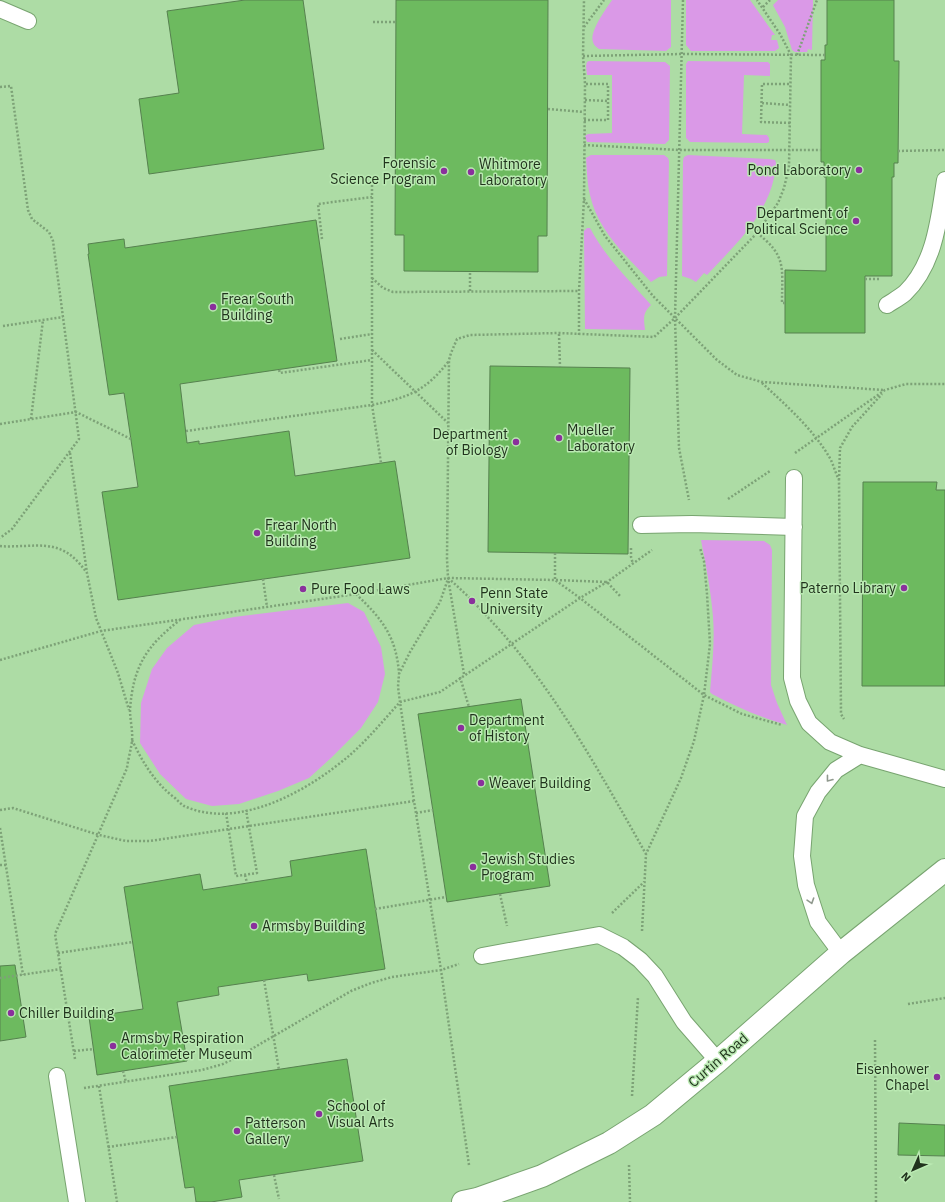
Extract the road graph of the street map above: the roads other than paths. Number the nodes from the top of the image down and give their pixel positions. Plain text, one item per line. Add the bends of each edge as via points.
1 (0, 9) edge
2 (28, 21) dead end
3 (945, 180) edge
4 (887, 305) dead end
5 (794, 478) dead end
6 (641, 525) dead end
7 (794, 528) junction
8 (860, 755) junction
9 (945, 779) edge
10 (945, 870) edge
11 (841, 953) junction
12 (482, 956) dead end
13 (718, 1061) junction
14 (57, 1076) dead end
15 (77, 1202) edge
16 (463, 1202) edge

1 - 2 lane
3 - 4 lane via 939,223 928,257 918,278 904,294
5 - 7 lane
6 - 7 lane
7 - 8 lane via 792,678 798,701 809,723 830,742
8 - 9 lane
8 -> 11 lane via 836,770 818,792 806,816 802,856 806,885 818,922
10 - 11 street, Curtin Road
11 - 13 street, Curtin Road
12 - 13 lane via 598,935 623,947 640,960 655,976 684,1022
13 - 16 street, Curtin Road via 659,1111 609,1143 542,1176
14 - 15 lane

